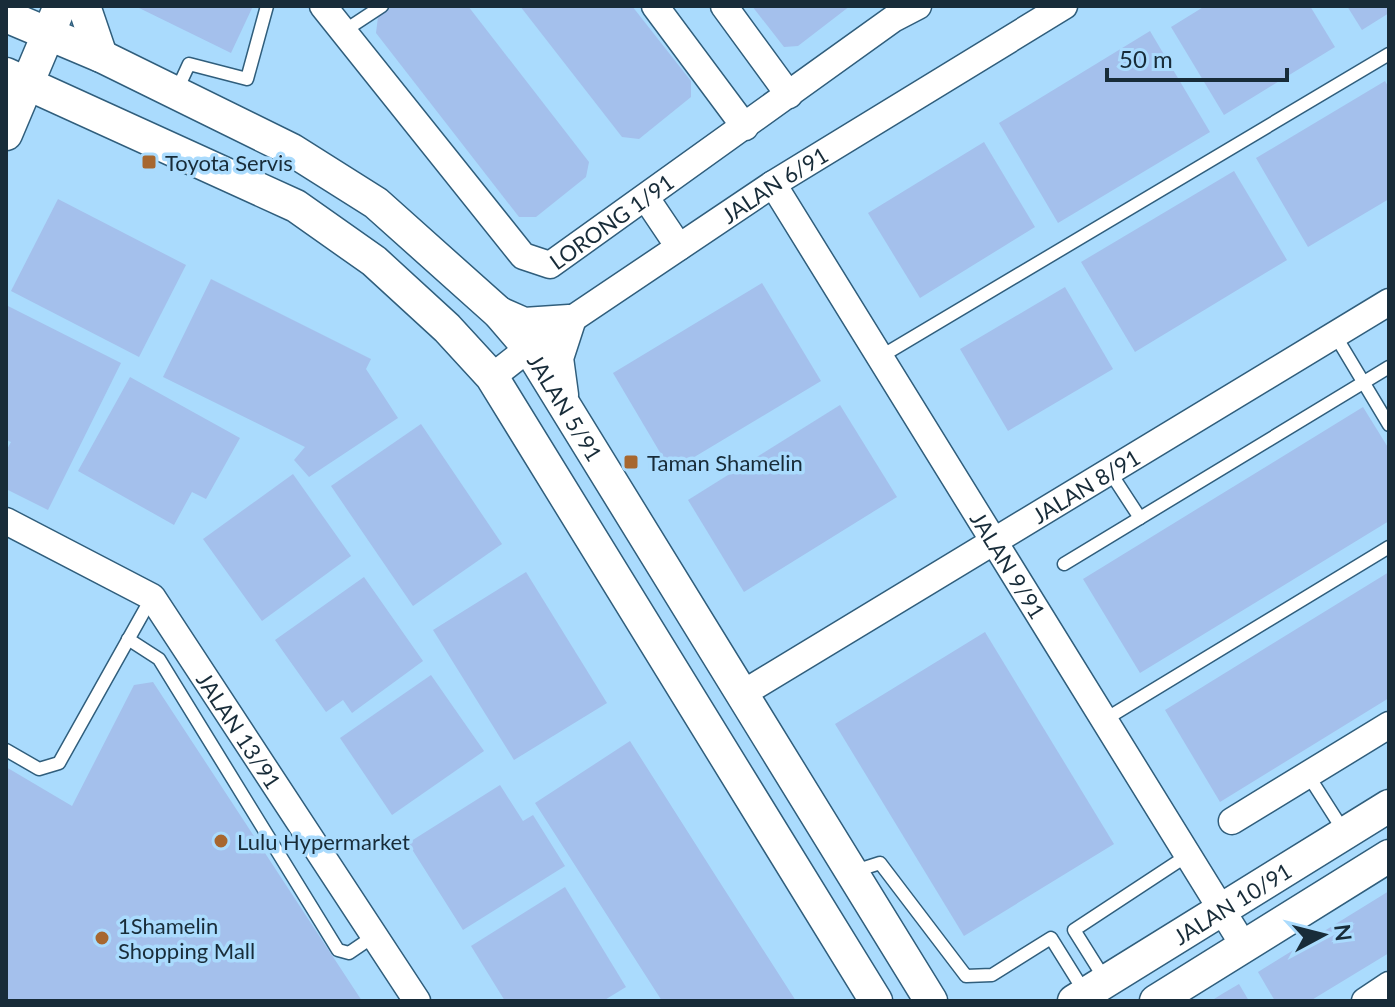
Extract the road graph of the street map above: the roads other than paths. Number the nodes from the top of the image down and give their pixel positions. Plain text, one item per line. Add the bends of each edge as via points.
1 (11, 6) edge
2 (84, 6) edge
3 (267, 6) edge
4 (323, 6) edge
5 (382, 6) edge
6 (655, 6) edge
7 (724, 6) edge
8 (918, 6) edge
9 (1064, 6) edge
10 (888, 12) edge
11 (6, 16) edge
12 (54, 19) edge
13 (344, 31) junction
14 (1389, 54) edge
15 (101, 56) junction
16 (16, 79) edge
17 (176, 93) junction
18 (789, 95) junction
19 (79, 110) junction
20 (745, 127) junction
21 (6, 134) edge
22 (773, 184) junction
23 (646, 198) junction
24 (679, 247) junction
25 (1389, 302) edge
26 (499, 313) junction
27 (569, 321) junction
28 (1335, 335) junction
29 (529, 348) junction
30 (880, 357) junction
31 (1389, 367) edge
32 (492, 377) junction
33 (1364, 383) junction
34 (563, 403) junction
35 (1389, 425) edge
36 (1110, 472) junction
37 (1140, 518) junction
38 (6, 521) edge
39 (994, 542) junction
40 (1389, 547) edge
41 (1064, 564) dead end
42 (152, 597) junction
43 (128, 639) junction
44 (742, 694) junction
45 (1104, 720) junction
46 (1389, 725) edge
47 (6, 750) edge
48 (1308, 775) junction
49 (1389, 806) edge
50 (1232, 821) dead end
51 (1345, 833) junction
52 (1188, 855) junction
53 (1389, 856) edge
54 (851, 872) junction
55 (1221, 909) junction
56 (374, 936) junction
57 (1244, 946) junction
58 (1389, 985) edge
59 (1089, 992) edge
60 (417, 1001) edge
61 (876, 1001) edge
62 (931, 1001) edge
63 (1156, 1001) edge
64 (1365, 1001) edge

1 - 11 street
2 - 15 street
3 - 17 lane via 247,79 189,64
4 - 13 street, LORONG 1/91
5 - 13 lane
6 - 20 street
7 - 18 street
8 - 10 street, LORONG 1/91
9 - 22 street, JALAN 6/91
10 - 18 street, LORONG 1/91
11 - 12 street, JALAN 5/91
12 - 15 street, JALAN 5/91
12 - 16 street
13 - 23 street, LORONG 1/91 via 523,256 550,265
14 - 30 lane
15 - 17 street, JALAN 5/91
16 - 19 street, JALAN 5/91
16 - 21 street
17 - 26 street, JALAN 5/91 via 292,150 376,203
18 - 20 street, LORONG 1/91
19 - 21 street via 51,110
19 - 32 street, JALAN 5/91 via 296,206 374,261
20 - 23 street, LORONG 1/91
22 - 24 street, JALAN 6/91
22 - 30 street, JALAN 9/91
23 - 24 street
24 - 27 street, JALAN 6/91
25 - 28 street, JALAN 8/91
26 - 27 street via 524,324
26 - 29 street, JALAN 5/91
27 - 29 street, JALAN 6/91
27 - 34 street via 557,358
28 - 33 lane
28 - 36 street, JALAN 8/91
29 - 32 street, JALAN 6/91
29 - 34 street, JALAN 5/91
30 - 39 street, JALAN 9/91
31 - 33 lane
32 - 61 street, JALAN 5/91
33 - 35 lane
33 - 37 lane
34 - 44 street, JALAN 5/91
36 - 37 lane
36 - 39 street, JALAN 8/91
37 - 41 lane
38 - 42 street, JALAN 13/91
39 - 44 street, JALAN 8/91
39 - 45 street, JALAN 9/91
40 - 45 lane
42 - 43 lane
42 - 56 street, JALAN 13/91
43 - 47 lane via 59,763 39,769
43 - 56 lane via 159,659 338,950 349,953
44 - 54 street, JALAN 5/91
45 - 52 street, JALAN 9/91
46 - 48 street
48 - 50 street
48 - 51 lane
49 - 51 street, JALAN 10/91
51 - 55 street, JALAN 10/91
52 - 55 street, JALAN 9/91
52 - 59 lane via 1074,930
53 - 57 street, JALAN 10/91
54 - 59 lane via 880,863 966,976 992,975 1051,938
54 - 62 street, JALAN 5/91
55 - 57 street, JALAN 9/91
55 - 59 street, JALAN 10/91
56 - 60 street, JALAN 13/91
57 - 63 street, JALAN 10/91
58 - 64 street

